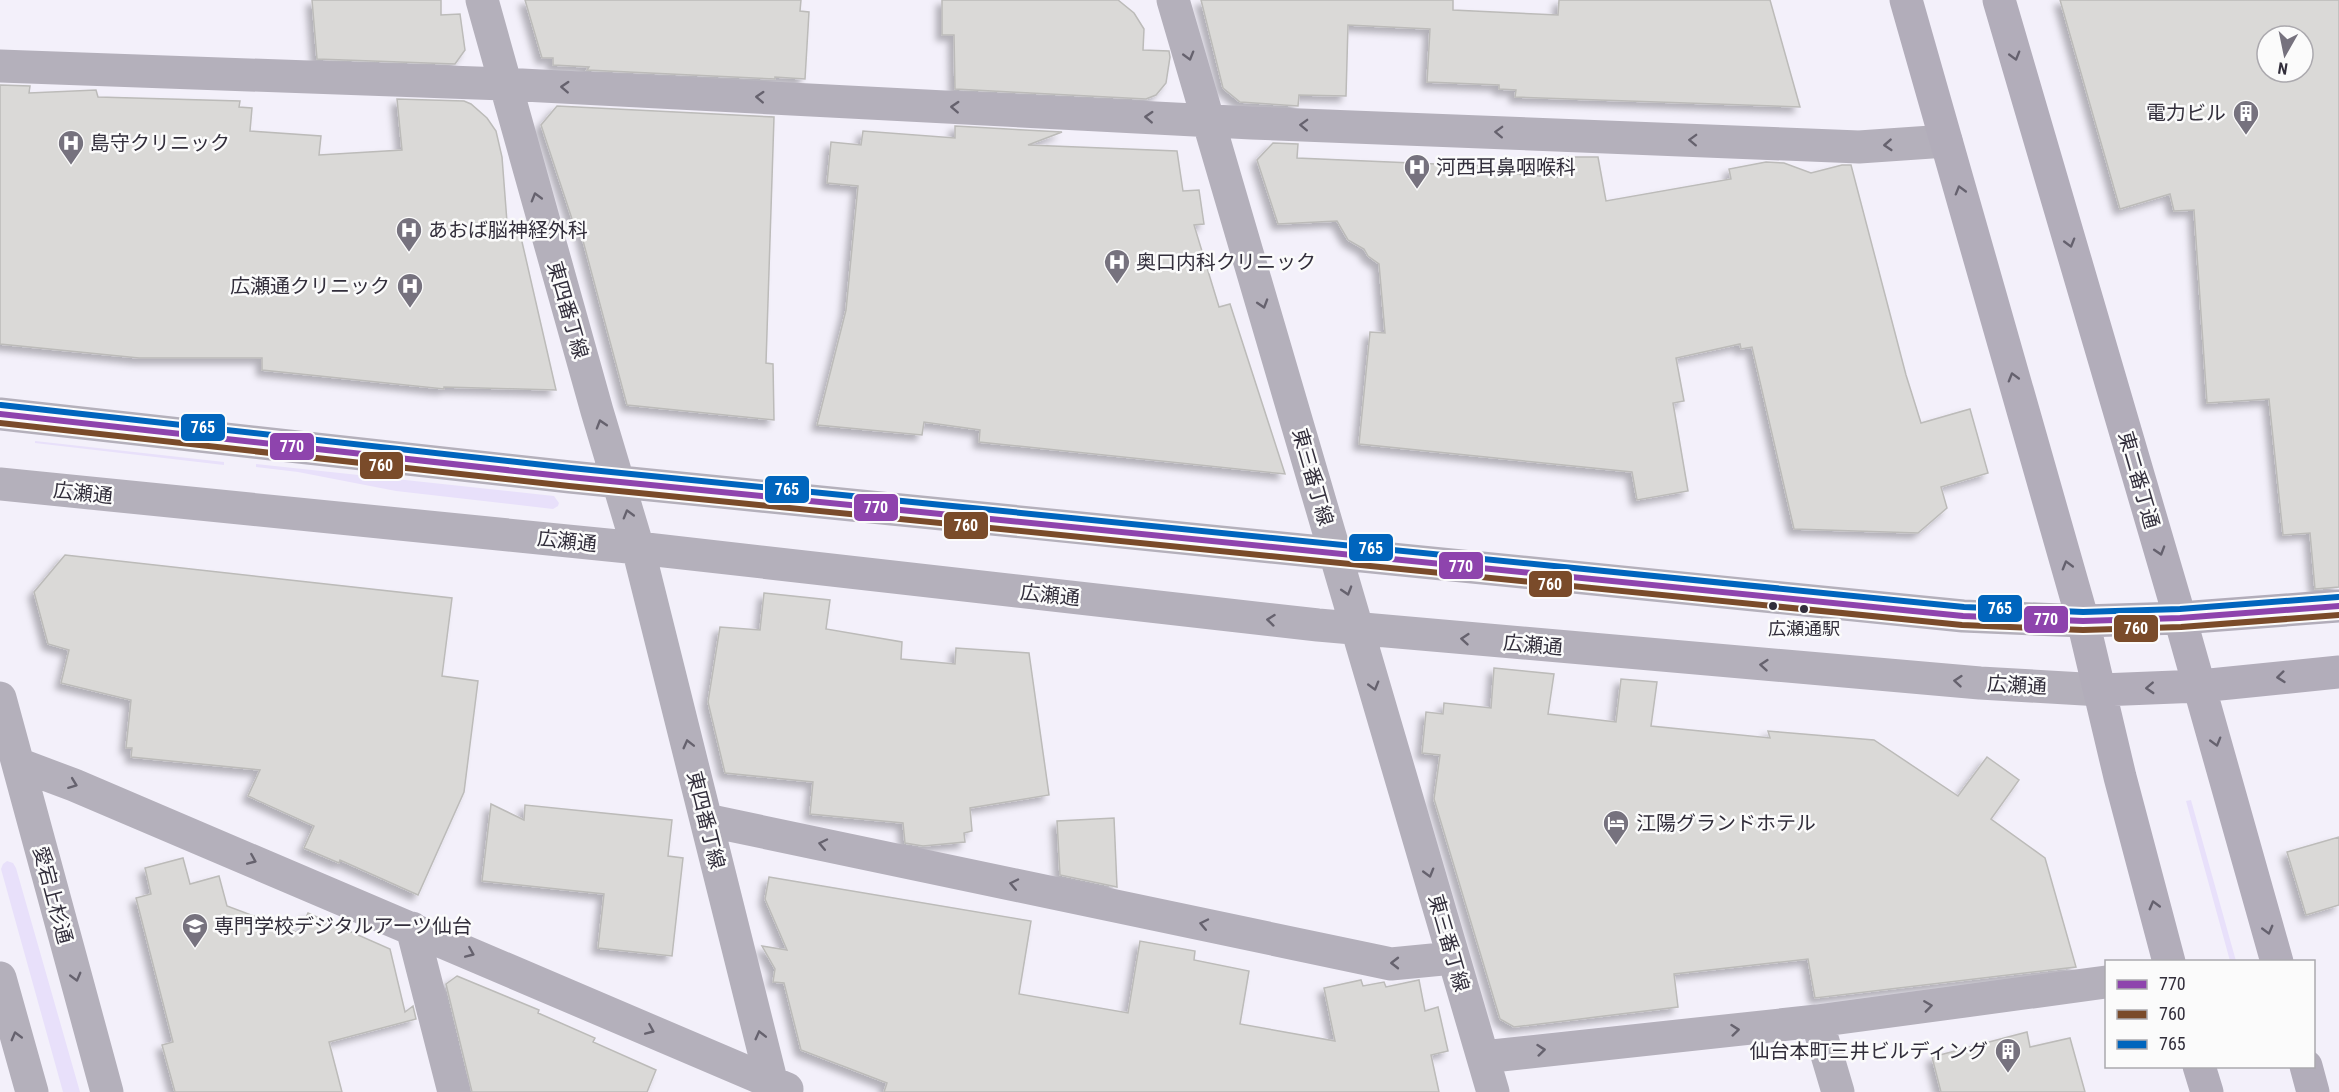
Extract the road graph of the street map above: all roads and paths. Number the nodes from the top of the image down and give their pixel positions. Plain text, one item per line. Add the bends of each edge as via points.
1 (482, 0) edge
2 (1173, 0) edge
3 (1906, 0) edge
4 (1999, 0) edge
5 (0, 66) edge
6 (504, 84) junction
7 (1208, 120) junction
8 (1946, 141) junction
9 (0, 414) edge
10 (618, 480) junction
11 (0, 484) edge
12 (638, 548) junction
13 (1335, 553) junction
14 (2339, 606) edge
15 (2180, 618) junction
16 (2084, 621) junction
17 (1358, 629) junction
18 (2339, 672) edge
19 (2200, 686) junction
20 (2101, 690) junction
21 (0, 698) edge
22 (18, 764) junction
23 (706, 820) junction
24 (412, 928) junction
25 (1454, 958) junction
26 (2168, 960) edge
27 (2276, 960) edge
28 (0, 978) edge
29 (2105, 982) edge
30 (1817, 1021) junction
31 (1483, 1057) junction
32 (2200, 1068) edge
33 (2307, 1068) edge
34 (780, 1089) edge
35 (32, 1092) edge
36 (107, 1092) edge
37 (454, 1092) edge
38 (1493, 1092) edge
39 (1838, 1092) edge
40 (2207, 1092) edge
41 (2313, 1092) edge

1 - 6 street, 東四番丁線
2 -> 7 street, 東三番丁線
3 - 8 highway
4 -> 15 highway, 東二番丁通
5 - 6 street
7 -> 6 street
10 -> 6 street, 東四番丁線
8 -> 7 street via 1859,147
7 -> 13 street, 東三番丁線
16 -> 8 highway
9 - 10 street
12 -> 10 street, 東四番丁線
10 - 13 street
11 - 12 street, 広瀬通
17 -> 12 street, 広瀬通
23 -> 12 street, 東四番丁線
13 - 16 street via 1963,616
13 -> 17 street, 東三番丁線
14 - 15 highway
15 - 16 highway
15 - 19 highway, 東二番丁通
16 - 20 highway
20 -> 17 street, 広瀬通
17 -> 25 street, 東三番丁線
18 -> 19 highway
19 -> 20 highway
19 -> 27 highway, 東二番丁通
26 -> 20 highway
21 - 22 street, 愛宕上杉通
22 -> 24 street via 74,784
22 -> 36 street, 愛宕上杉通
25 -> 23 street via 1391,964
34 -> 23 street, 東四番丁線
24 -> 34 street
24 - 37 street
25 - 31 street, 東三番丁線
35 -> 28 street
30 -> 29 street
31 -> 30 street
30 - 39 street
31 - 38 street, 東三番丁線
32 - 40 highway
33 - 41 highway

